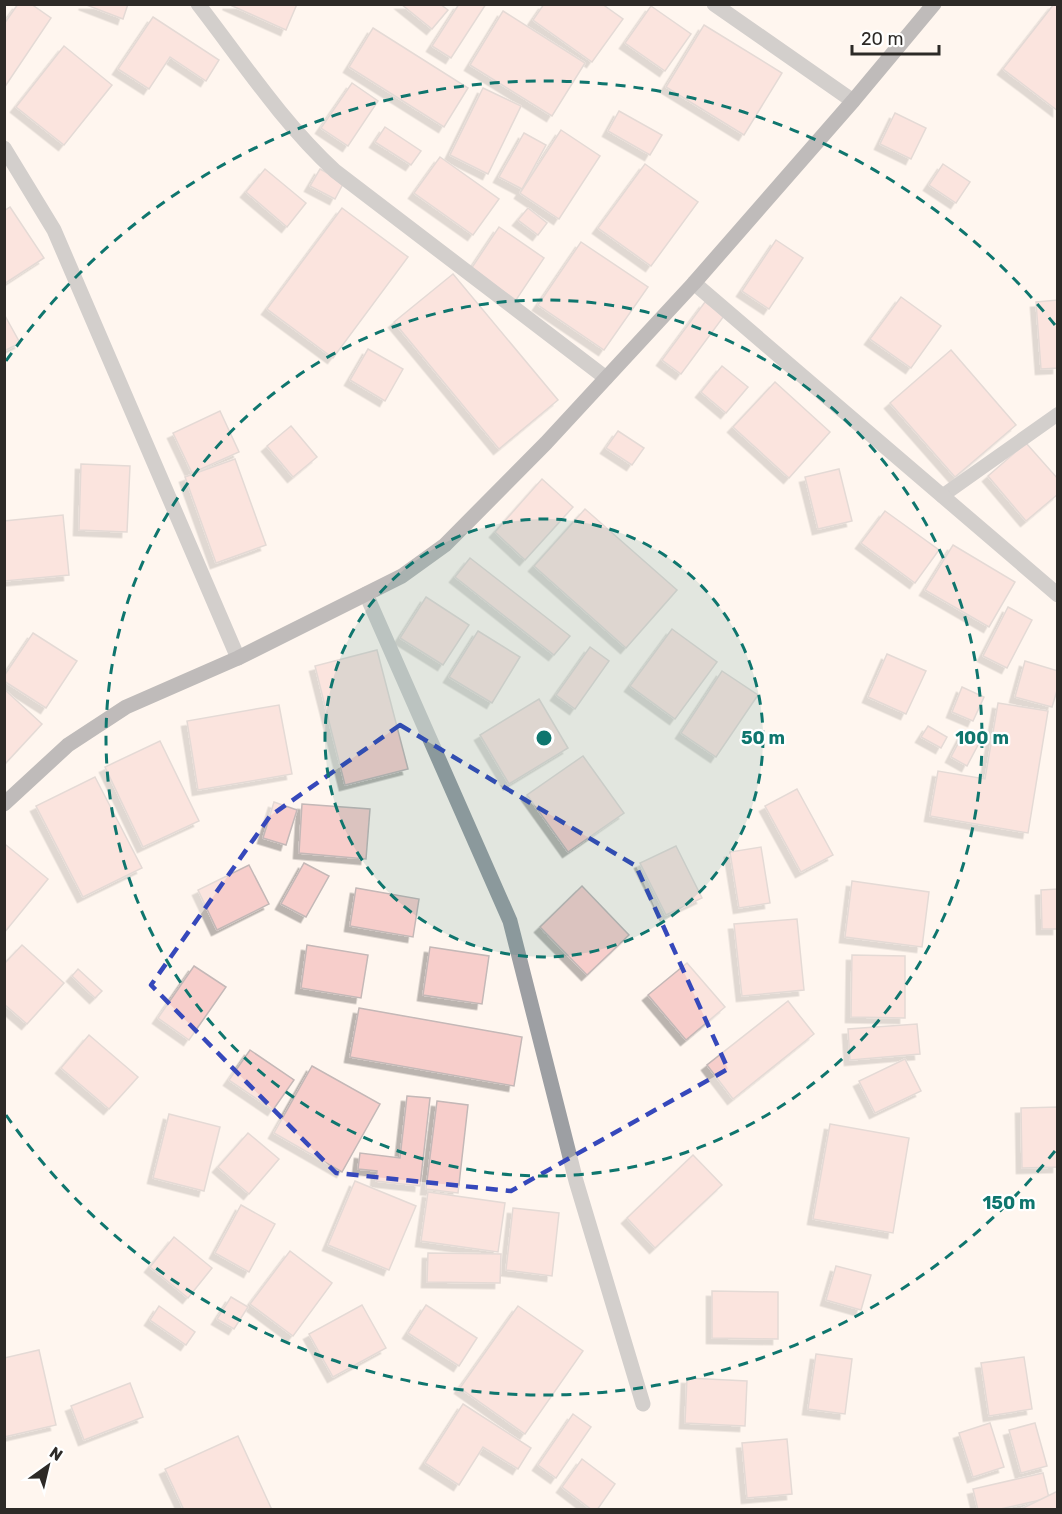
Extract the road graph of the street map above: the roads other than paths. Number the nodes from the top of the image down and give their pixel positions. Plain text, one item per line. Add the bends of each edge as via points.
1 (198, 4) edge
2 (714, 4) edge
3 (934, 4) edge
4 (854, 101) junction
5 (4, 148) edge
6 (694, 283) junction
7 (606, 378) junction
8 (1058, 414) edge
9 (942, 496) junction
10 (366, 594) junction
11 (1058, 595) edge
12 (238, 658) junction
13 (4, 804) edge
14 (643, 1404) dead end

1 - 7 street via 283,115 335,171
2 - 4 street
3 - 4 main road
4 - 6 main road
5 - 12 street via 54,230
6 - 7 main road
6 - 9 street
7 - 10 main road via 446,545 402,576
8 - 9 lane
9 - 11 street
10 - 12 main road
10 - 14 street via 510,921 576,1181
12 - 13 main road via 126,707 68,745

